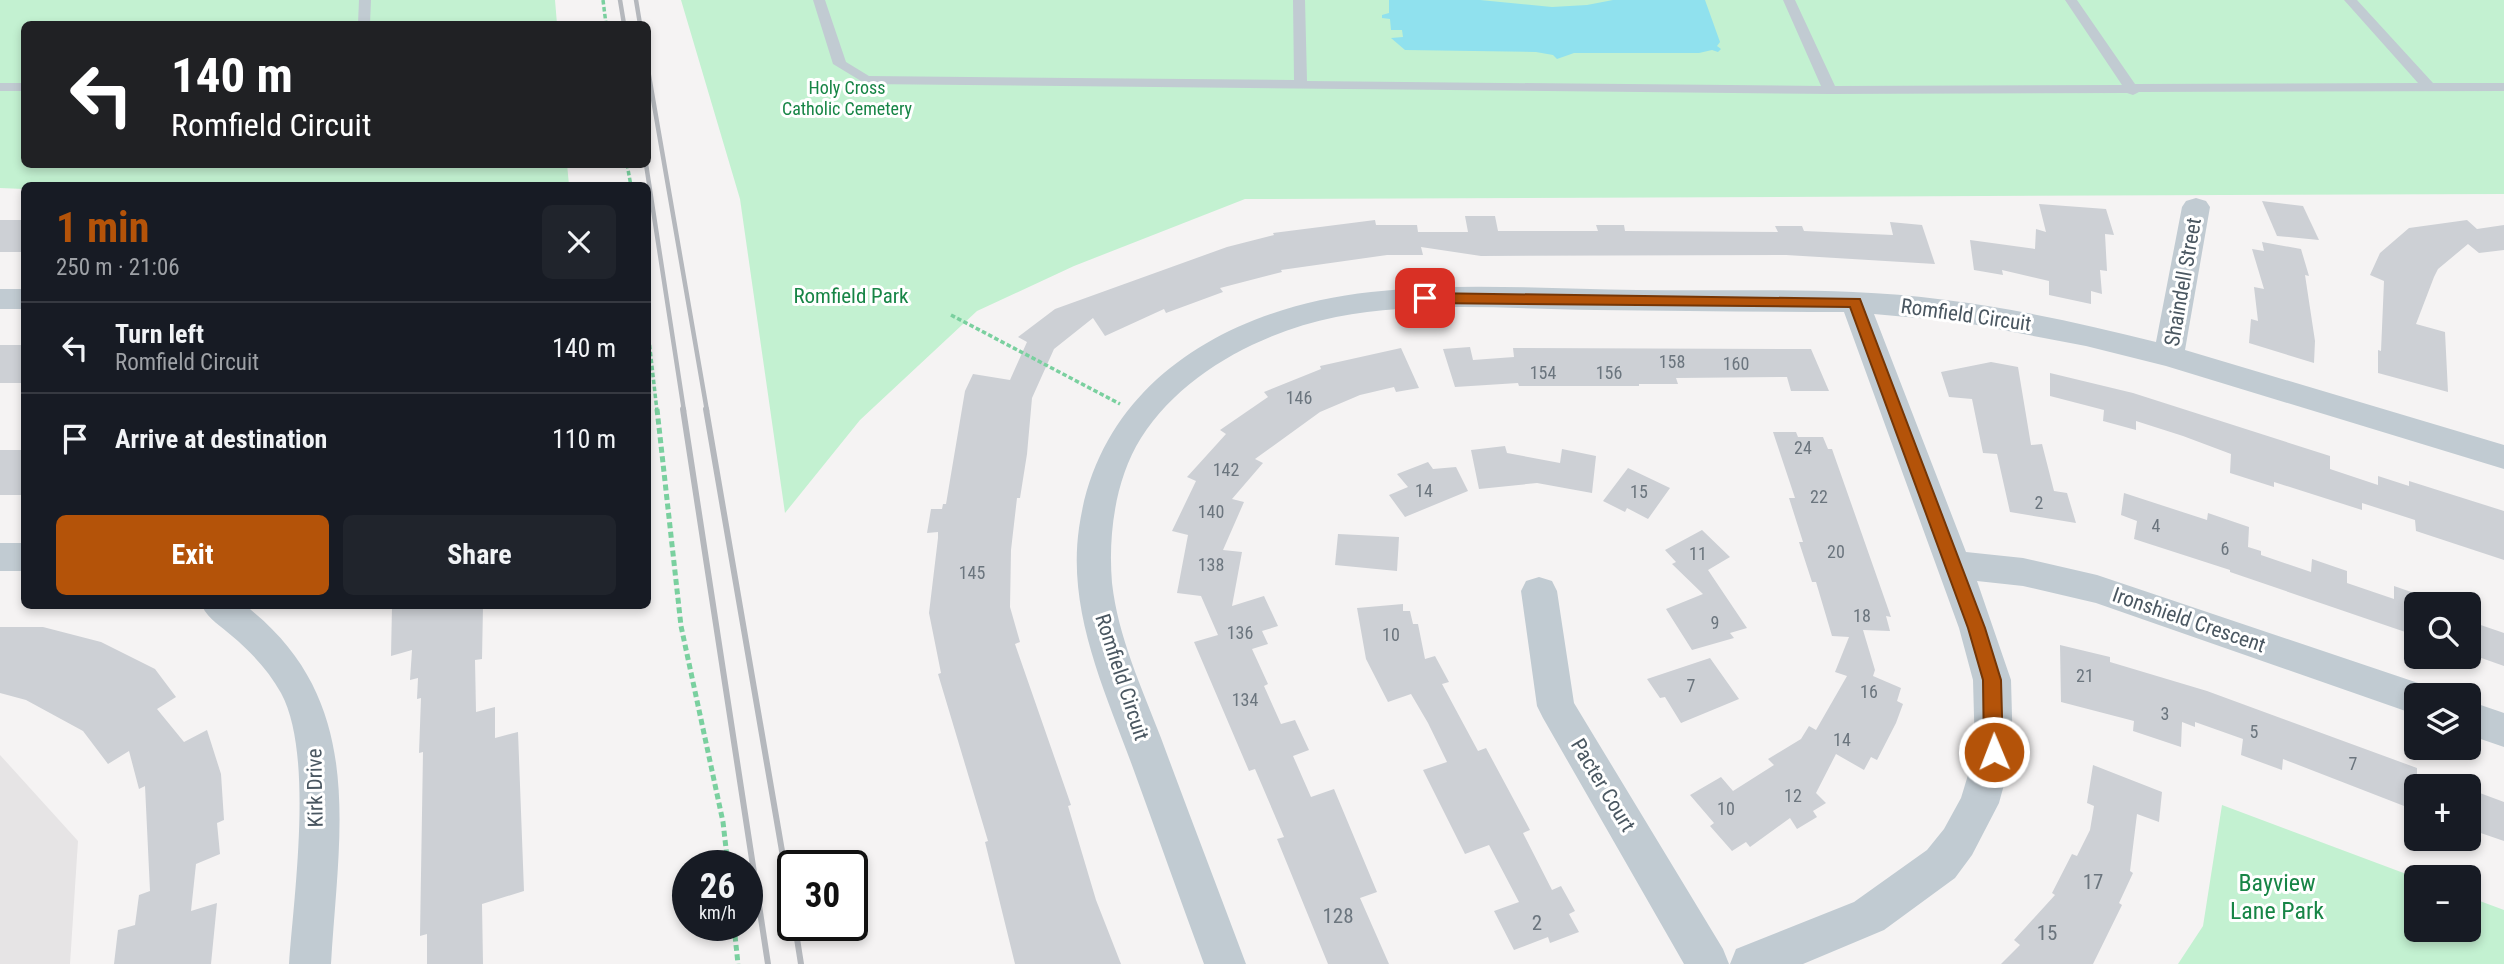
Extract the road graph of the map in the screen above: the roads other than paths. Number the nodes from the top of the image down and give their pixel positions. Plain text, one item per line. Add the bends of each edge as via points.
1 (365, 0) edge
2 (819, 0) edge
3 (1299, 0) edge
4 (1789, 0) edge
5 (2071, 0) edge
6 (2350, 0) edge
7 (364, 21) edge
8 (1301, 86) junction
9 (0, 87) edge
10 (2429, 87) junction
11 (21, 88) edge
12 (2504, 88) edge
13 (1830, 90) junction
14 (2133, 90) junction
15 (2196, 207) dead end
16 (0, 299) edge
17 (21, 299) edge
18 (1855, 303) junction
19 (2169, 356) junction
20 (2504, 457) edge
21 (21, 556) edge
22 (0, 557) edge
23 (1954, 565) junction
24 (1539, 591) dead end
25 (234, 609) edge
26 (2404, 695) edge
27 (2481, 722) edge
28 (2504, 730) edge
29 (310, 964) edge
30 (1225, 964) edge
31 (1708, 964) edge
32 (1751, 964) edge

1 - 7 lane
2 - 8 lane via 840,64 866,80
3 - 8 lane
4 - 13 lane
5 - 14 lane
6 - 10 lane
8 - 13 lane
9 - 11 lane
10 - 12 lane
10 - 14 lane
13 - 14 lane
15 - 19 street, Shaindell Street
16 - 17 street
18 - 19 street, Romfield Circuit via 2013,320
18 - 23 street
18 - 30 street, Romfield Circuit via 1425,298 1335,308 1299,317 1228,346 1197,364 1140,415 1114,463 1099,513 1094,576 1100,616
19 - 20 street, Romfield Circuit
21 - 22 street
23 - 26 street, Ironshield Crescent via 2023,572 2097,589
23 - 32 street via 1992,680 1994,752 1979,803 1941,864 1914,885 1869,916
24 - 31 street, Pacter Court via 1556,706
25 - 29 street, Kirk Drive via 284,666 302,696 317,748
27 - 28 street

